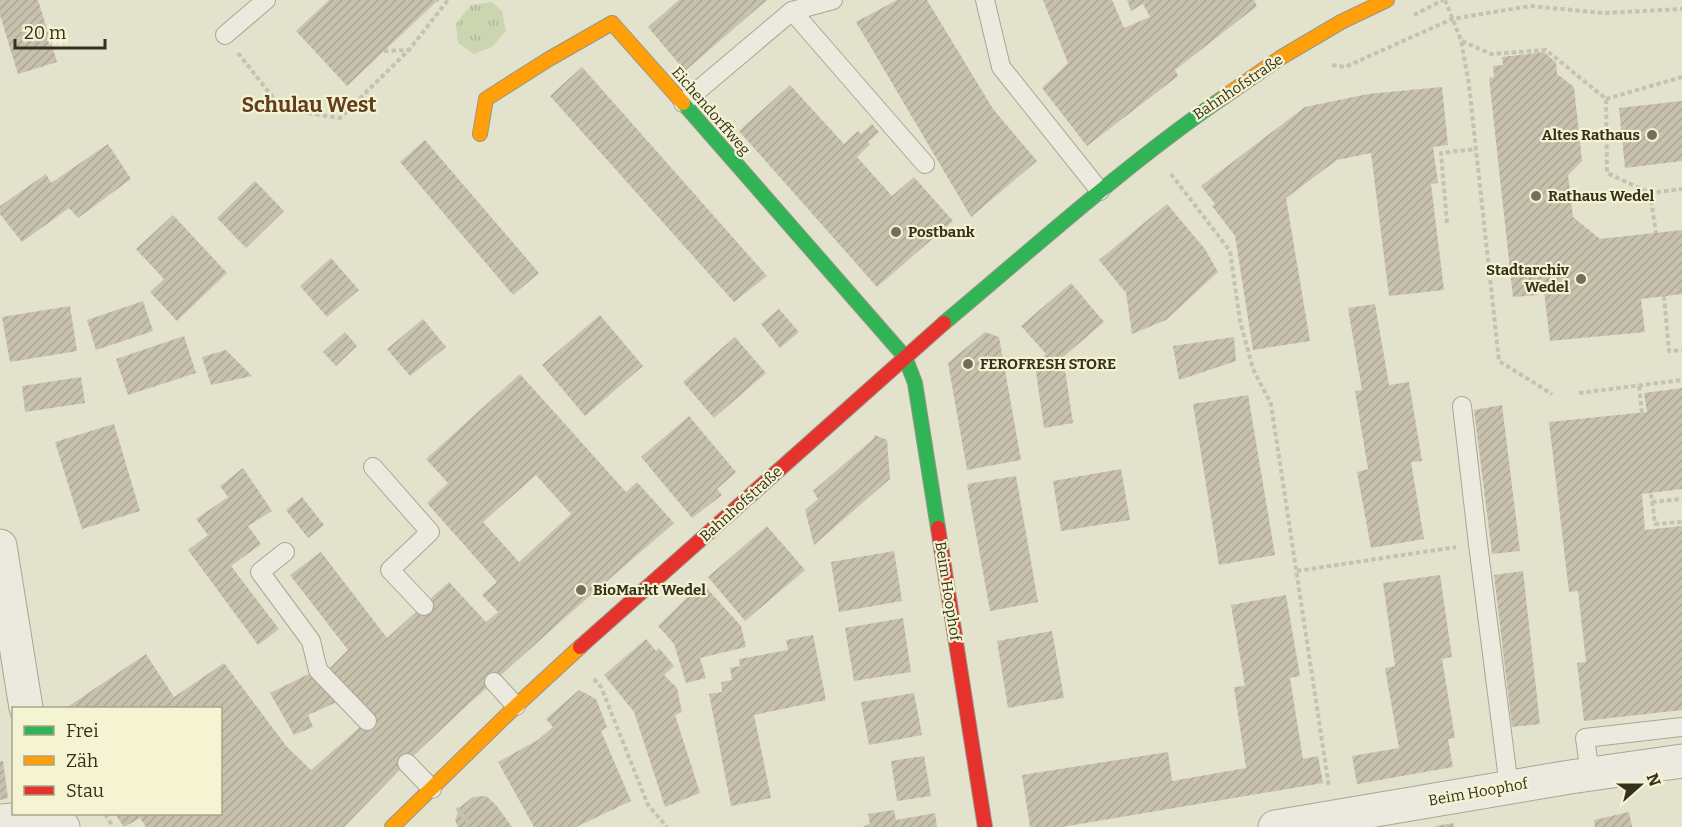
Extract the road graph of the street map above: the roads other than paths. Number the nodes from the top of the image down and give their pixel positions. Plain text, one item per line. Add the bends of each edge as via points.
1 (266, 0) edge
2 (833, 0) edge
3 (985, 0) edge
4 (1387, 0) edge
5 (792, 10) junction
6 (225, 35) road end
7 (683, 103) junction
8 (480, 134) dead end
9 (925, 164) dead end
10 (1100, 191) junction
11 (905, 357) junction
12 (1462, 406) dead end
13 (373, 467) dead end
14 (0, 546) edge
15 (285, 552) dead end
16 (424, 606) dead end
17 (494, 682) dead end
18 (516, 706) junction
19 (26, 707) edge
20 (367, 721) dead end
21 (1682, 727) edge
22 (1682, 761) edge
23 (407, 763) dead end
24 (1590, 774) junction
25 (1509, 787) junction
26 (432, 789) junction
27 (49, 819) edge
28 (0, 821) edge
29 (392, 827) edge
30 (985, 827) edge
31 (1275, 827) edge

1 - 6 lane
2 - 5 lane
3 - 10 lane via 1001,67
4 - 10 street, Bahnhofstraße via 1280,58 1175,130
5 - 7 lane
5 - 9 lane
7 - 8 street, Eichendorffweg via 612,23 486,99
7 - 11 street, Eichendorffweg
10 - 11 street, Bahnhofstraße
11 - 18 street, Bahnhofstraße
11 - 30 street, Beim Hoophof via 915,383
12 - 25 lane
13 - 16 lane via 430,532 390,570
14 - 19 street
15 - 20 lane via 260,572 311,641 318,669
17 - 18 lane
18 - 26 street, Bahnhofstraße
21 - 24 lane via 1585,738
22 - 24 street, Beim Hoophof
23 - 26 lane
24 - 25 street, Beim Hoophof
25 - 31 street, Beim Hoophof
26 - 29 street, Bahnhofstraße
27 - 28 street

